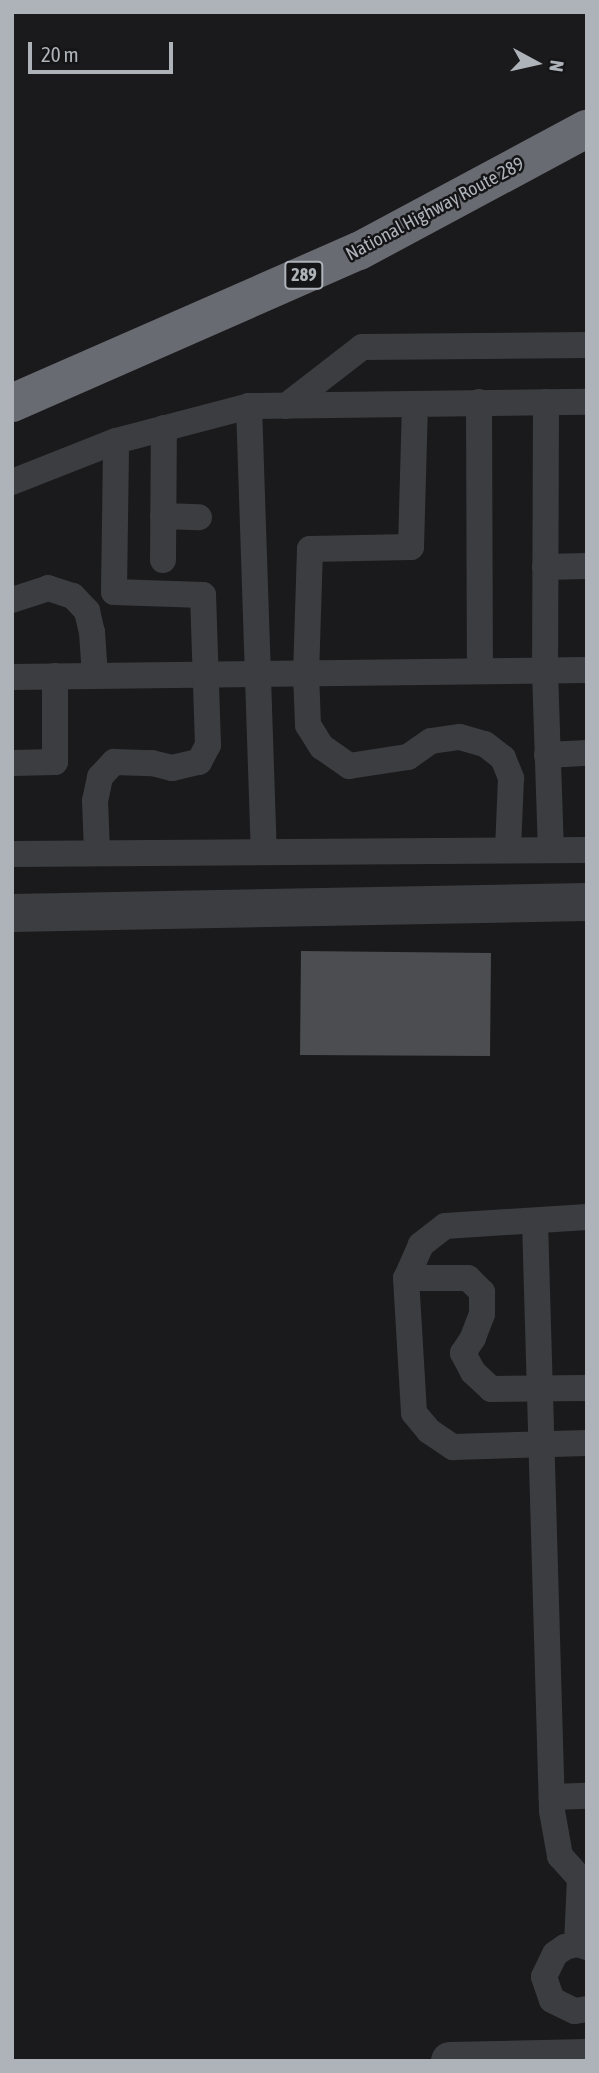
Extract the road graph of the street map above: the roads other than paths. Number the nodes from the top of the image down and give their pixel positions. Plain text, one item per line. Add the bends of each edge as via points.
1 (587, 129) edge
2 (587, 345) edge
3 (479, 402) junction
4 (546, 402) junction
5 (587, 402) edge
6 (12, 403) edge
7 (415, 404) junction
8 (249, 406) junction
9 (286, 406) junction
10 (164, 428) junction
11 (116, 441) junction
12 (12, 482) edge
13 (163, 516) junction
14 (200, 517) dead end
15 (163, 560) dead end
16 (587, 566) edge
17 (545, 567) junction
18 (12, 600) edge
19 (587, 670) edge
20 (480, 671) junction
21 (545, 671) junction
22 (306, 673) junction
23 (207, 674) junction
24 (258, 674) junction
25 (55, 676) junction
26 (95, 676) junction
27 (12, 677) edge
28 (583, 753) dead end
29 (547, 755) junction
30 (12, 763) edge
31 (264, 850) junction
32 (508, 850) junction
33 (551, 850) junction
34 (587, 850) edge
35 (97, 852) junction
36 (12, 854) edge
37 (587, 902) edge
38 (12, 913) edge
39 (587, 1217) edge
40 (535, 1221) junction
41 (406, 1278) junction
42 (541, 1388) junction
43 (587, 1388) edge
44 (587, 1443) edge
45 (543, 1445) junction
46 (587, 1796) edge
47 (552, 1797) junction
48 (583, 1879) edge
49 (582, 1946) edge
50 (587, 2009) edge
51 (581, 2059) edge
52 (450, 2061) edge

1 - 6 highway, National Highway Route 289 / 289 via 359,251
2 - 9 lane via 362,347
3 - 4 lane
3 - 7 lane
3 - 20 lane
4 - 5 lane
4 - 17 lane
7 - 9 lane
7 - 22 lane via 411,547 310,549
8 - 9 lane
8 - 10 lane
8 - 24 lane
10 - 11 lane
10 - 13 lane
11 - 12 lane
11 - 23 lane via 114,592 203,595
13 - 14 lane
13 - 15 lane
16 - 17 lane
17 - 21 lane
18 - 26 lane via 48,588 72,596 87,611
19 - 21 lane
20 - 21 lane
20 - 22 lane
21 - 29 lane
22 - 24 lane
22 - 32 lane via 308,725 322,747 349,766 408,757 431,741 460,737 485,744 503,758 511,778
23 - 24 lane
23 - 26 lane
23 - 35 lane via 208,745 199,762 172,768 114,762 100,777 95,801
24 - 31 lane
25 - 26 lane
25 - 27 lane
25 - 30 lane via 55,762
28 - 29 lane
29 - 33 lane
31 - 32 lane
31 - 35 lane
32 - 33 lane
33 - 34 lane
35 - 36 lane
37 - 38 street
39 - 40 lane
40 - 41 lane via 445,1226 421,1245
40 - 42 lane
41 - 42 lane via 468,1278 482,1292 482,1314 463,1353 473,1372 491,1389
41 - 45 lane via 414,1413 429,1431 453,1447
42 - 43 lane
42 - 45 lane
44 - 45 lane
45 - 47 lane
46 - 47 lane
47 - 48 lane via 560,1856
48 - 49 lane
49 - 50 lane via 565,1947 555,1954 544,1977 552,2000 575,2011
51 - 52 street

